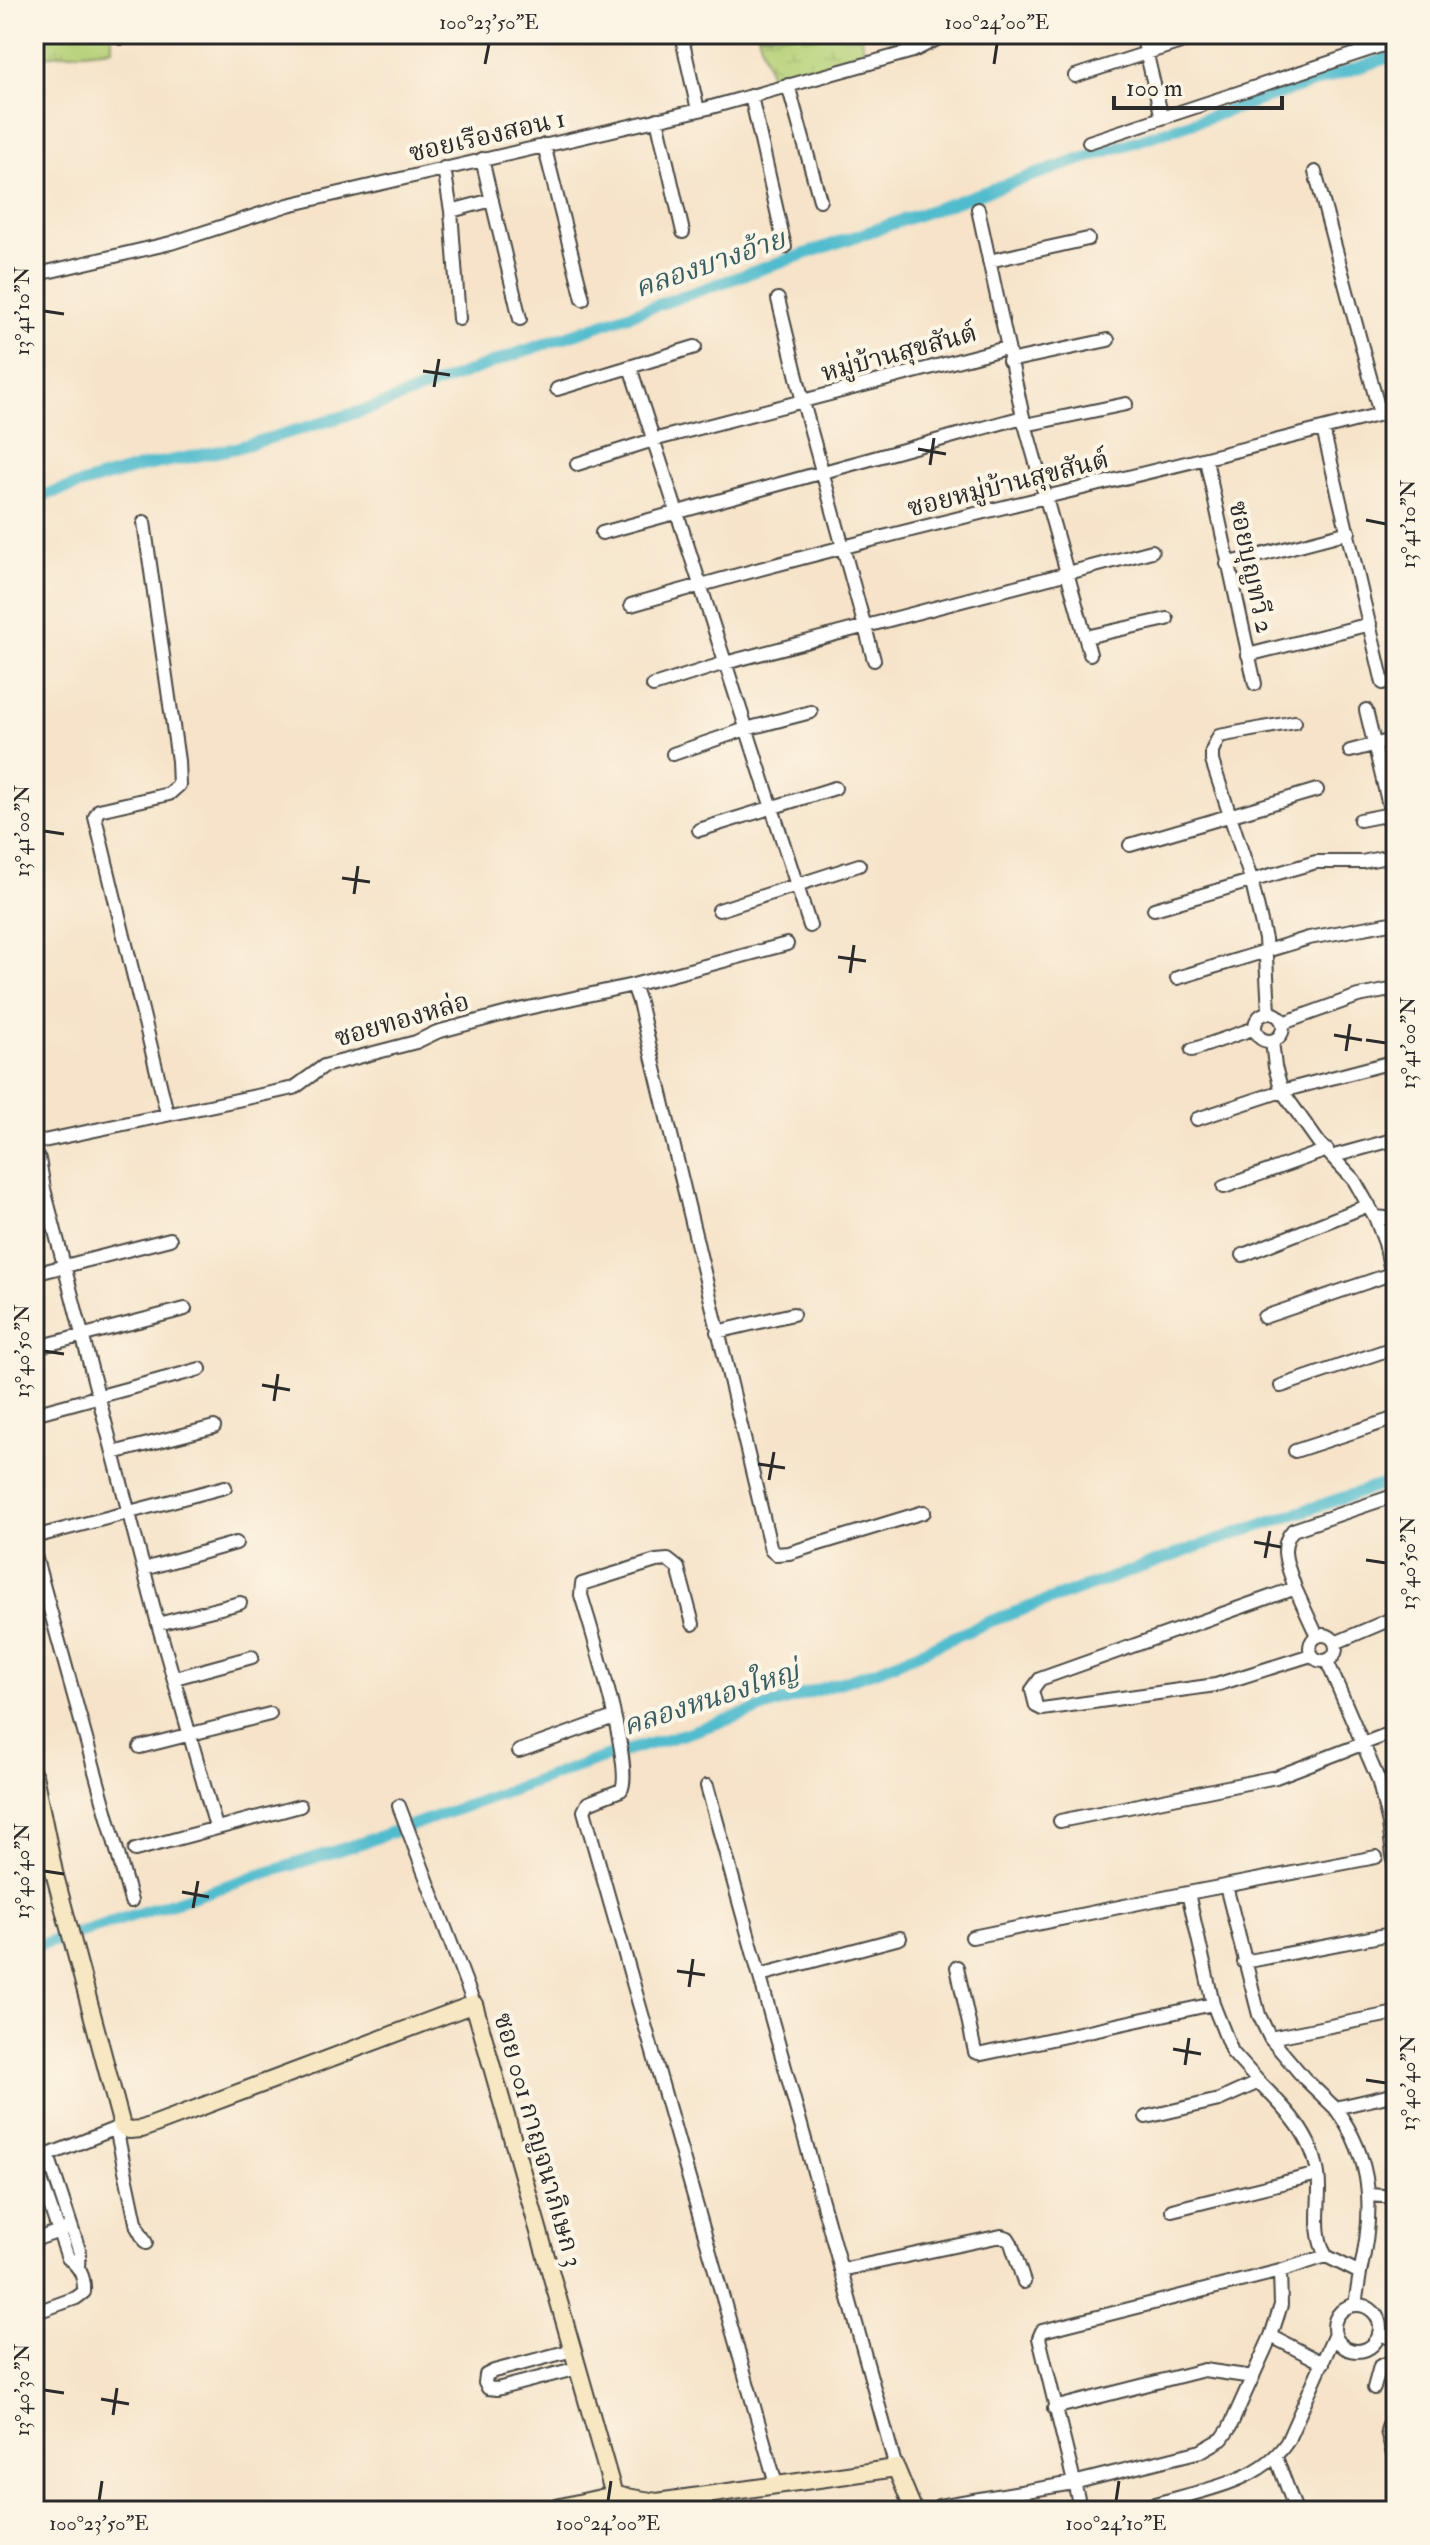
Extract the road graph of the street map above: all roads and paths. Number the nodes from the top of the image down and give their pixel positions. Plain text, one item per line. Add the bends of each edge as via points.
1 (681, 34) edge
2 (947, 34) edge
3 (1142, 34) edge
4 (1206, 34) edge
5 (1383, 34) edge
6 (1146, 53) junction
7 (1075, 76) dead end
8 (788, 85) junction
9 (751, 96) junction
10 (698, 110) junction
11 (1162, 118) junction
12 (657, 119) junction
13 (1089, 142) dead end
14 (544, 145) junction
15 (482, 159) junction
16 (444, 168) junction
17 (1315, 172) dead end
18 (492, 200) junction
19 (820, 200) dead end
20 (978, 209) dead end
21 (451, 211) junction
22 (683, 232) dead end
23 (1088, 239) dead end
24 (785, 247) dead end
25 (989, 261) junction
26 (34, 275) edge
27 (583, 299) dead end
28 (778, 299) dead end
29 (459, 319) dead end
30 (520, 319) dead end
31 (1108, 340) dead end
32 (695, 347) dead end
33 (1008, 354) junction
34 (630, 367) junction
35 (557, 389) dead end
36 (803, 402) junction
37 (1126, 404) dead end
38 (1396, 410) edge
39 (1380, 414) junction
40 (1024, 421) junction
41 (1323, 429) junction
42 (653, 440) junction
43 (1206, 460) junction
44 (577, 464) dead end
45 (822, 471) junction
46 (1044, 496) junction
47 (676, 511) junction
48 (144, 522) dead end
49 (1349, 532) junction
50 (602, 533) dead end
51 (844, 548) junction
52 (1152, 551) dead end
53 (1227, 564) junction
54 (1067, 575) junction
55 (700, 585) junction
56 (631, 605) dead end
57 (1167, 619) dead end
58 (1370, 624) junction
59 (865, 627) junction
60 (1086, 637) junction
61 (1090, 654) dead end
62 (1248, 655) junction
63 (874, 660) dead end
64 (725, 663) junction
65 (1383, 683) dead end
66 (1255, 684) dead end
67 (653, 686) dead end
68 (1366, 710) dead end
69 (811, 712) dead end
70 (1295, 722) dead end
71 (746, 729) junction
72 (1396, 739) edge
73 (1375, 744) junction
74 (1350, 751) dead end
75 (673, 754) dead end
76 (835, 788) dead end
77 (1317, 790) dead end
78 (772, 808) junction
79 (1394, 813) edge
80 (1230, 816) junction
81 (1360, 820) dead end
82 (699, 830) dead end
83 (1130, 845) dead end
84 (1396, 855) edge
85 (859, 865) dead end
86 (1251, 879) junction
87 (797, 886) junction
88 (1154, 909) dead end
89 (719, 910) dead end
90 (1396, 922) edge
91 (810, 926) dead end
92 (787, 944) dead end
93 (1266, 950) junction
94 (1177, 978) dead end
95 (633, 985) junction
96 (1396, 989) edge
97 (1269, 1012) junction
98 (1283, 1023) junction
99 (1255, 1028) junction
100 (1272, 1041) junction
101 (1192, 1050) dead end
102 (1396, 1061) edge
103 (1282, 1091) junction
104 (167, 1113) junction
105 (1197, 1119) dead end
106 (1396, 1139) edge
107 (34, 1143) edge
108 (1330, 1153) junction
109 (39, 1159) dead end
110 (1224, 1187) dead end
111 (39, 1190) edge
112 (1372, 1211) junction
113 (1396, 1219) edge
114 (170, 1239) dead end
115 (1243, 1255) dead end
116 (64, 1266) junction
117 (34, 1274) edge
118 (1391, 1274) junction
119 (1396, 1294) edge
120 (185, 1309) dead end
121 (793, 1314) dead end
122 (1264, 1317) dead end
123 (717, 1332) junction
124 (82, 1335) junction
125 (1396, 1347) edge
126 (34, 1348) edge
127 (200, 1369) dead end
128 (1281, 1386) dead end
129 (98, 1396) junction
130 (34, 1414) edge
131 (1396, 1418) edge
132 (214, 1427) dead end
133 (1295, 1451) dead end
134 (113, 1453) junction
135 (225, 1487) dead end
136 (1393, 1496) dead end
137 (128, 1511) junction
138 (924, 1512) dead end
139 (34, 1537) edge
140 (236, 1543) dead end
141 (34, 1552) edge
142 (144, 1569) junction
143 (1295, 1588) junction
144 (240, 1603) dead end
145 (1396, 1617) edge
146 (158, 1624) junction
147 (693, 1624) dead end
148 (1317, 1636) junction
149 (1335, 1643) junction
150 (1311, 1655) junction
151 (252, 1657) dead end
152 (1327, 1661) junction
153 (175, 1678) junction
154 (270, 1714) dead end
155 (614, 1717) junction
156 (1396, 1731) edge
157 (190, 1733) junction
158 (1364, 1743) junction
159 (140, 1747) dead end
160 (519, 1751) dead end
161 (34, 1775) edge
162 (707, 1786) dead end
163 (300, 1806) dead end
164 (401, 1811) dead end
165 (1060, 1821) dead end
166 (1393, 1823) edge
167 (216, 1827) junction
168 (135, 1850) dead end
169 (1376, 1857) dead end
170 (1396, 1878) edge
171 (1226, 1886) junction
172 (1188, 1893) junction
173 (131, 1901) dead end
174 (1396, 1933) edge
175 (972, 1937) dead end
176 (900, 1938) dead end
177 (1244, 1962) junction
178 (957, 1967) dead end
179 (760, 1975) junction
180 (474, 2004) junction
181 (1213, 2004) junction
182 (1396, 2013) edge
183 (1270, 2038) junction
184 (1259, 2082) junction
185 (1396, 2094) edge
186 (1335, 2108) junction
187 (1146, 2117) dead end
188 (119, 2127) junction
189 (48, 2155) junction
190 (34, 2160) edge
191 (1318, 2174) junction
192 (1370, 2195) junction
193 (1396, 2197) edge
194 (1172, 2210) dead end
195 (66, 2229) junction
196 (34, 2240) edge
197 (146, 2243) dead end
198 (1326, 2256) junction
199 (841, 2270) junction
200 (1280, 2271) junction
201 (1360, 2273) junction
202 (1024, 2282) dead end
203 (1355, 2305) junction
204 (34, 2313) edge
205 (1379, 2333) junction
206 (1335, 2334) junction
207 (1271, 2336) junction
208 (1396, 2341) edge
209 (573, 2350) junction
210 (1323, 2363) junction
211 (1396, 2366) edge
212 (578, 2368) junction
213 (1253, 2377) junction
214 (1374, 2388) dead end
215 (1396, 2403) edge
216 (1054, 2408) junction
217 (1276, 2457) junction
218 (1396, 2466) edge
219 (896, 2468) junction
220 (1073, 2483) junction
221 (776, 2484) junction
222 (614, 2495) junction
223 (939, 2506) dead end
224 (543, 2511) edge
225 (914, 2511) edge
226 (1081, 2511) edge
227 (1132, 2511) edge
228 (1296, 2511) edge

1 - 10 street
2 - 8 street, ซอยเรืองสอน 1 via 913,51
3 - 6 street
4 - 6 street
5 - 11 street via 1386,44
6 - 7 street
6 - 11 street
8 - 9 street, ซอยเรืองสอน 1
8 - 19 street
9 - 10 street, ซอยเรืองสอน 1
9 - 24 street
10 - 12 street, ซอยเรืองสอน 1
11 - 13 street
12 - 14 street, ซอยเรืองสอน 1
12 - 22 street
14 - 15 street, ซอยเรืองสอน 1
14 - 27 street
15 - 16 street, ซอยเรืองสอน 1
15 - 18 street
16 - 21 street
16 - 26 street, ซอยเรืองสอน 1
17 - 39 street
18 - 21 street
18 - 30 street
20 - 25 street, หมู่บ้านสุขสันต์
21 - 29 street
23 - 25 street
25 - 33 street, หมู่บ้านสุขสันต์
28 - 36 street, หมู่บ้านสุขสันต์
31 - 33 street, หมู่บ้านสุขสันต์
32 - 34 street
33 - 36 street, หมู่บ้านสุขสันต์
33 - 40 street, หมู่บ้านสุขสันต์
34 - 35 street
34 - 42 street
36 - 42 street, หมู่บ้านสุขสันต์
36 - 45 street, หมู่บ้านสุขสันต์
37 - 40 street
38 - 39 street, ซอยหมู่บ้านสุขสันต์
39 - 41 street, ซอยหมู่บ้านสุขสันต์
40 - 45 street
40 - 46 street, หมู่บ้านสุขสันต์
41 - 43 street, ซอยหมู่บ้านสุขสันต์
41 - 49 street
42 - 44 street, หมู่บ้านสุขสันต์
42 - 47 street
43 - 46 street, ซอยหมู่บ้านสุขสันต์
43 - 53 street, ซอยบุญทวี 2
45 - 47 street
45 - 51 street, หมู่บ้านสุขสันต์
46 - 51 street, ซอยหมู่บ้านสุขสันต์
46 - 54 street, หมู่บ้านสุขสันต์
47 - 50 street
47 - 55 street
48 - 104 street via 179,785 169,794 99,810 95,817
49 - 53 street
49 - 58 street
51 - 55 street, ซอยหมู่บ้านสุขสันต์
51 - 59 street, หมู่บ้านสุขสันต์
52 - 54 street
53 - 62 street, ซอยบุญทวี 2
54 - 59 street
54 - 60 street, หมู่บ้านสุขสันต์
55 - 56 street, ซอยหมู่บ้านสุขสันต์
55 - 64 street
57 - 60 street
58 - 62 street
58 - 65 street
59 - 63 street, หมู่บ้านสุขสันต์
59 - 64 street
60 - 61 street, หมู่บ้านสุขสันต์
62 - 66 street, ซอยบุญทวี 2
64 - 67 street
64 - 71 street
68 - 73 street
69 - 71 street
70 - 80 street via 1216,739 1212,761
71 - 75 street
71 - 78 street
72 - 73 street
73 - 74 street
73 - 79 street
76 - 78 street
77 - 80 street
78 - 82 street
78 - 87 street
79 - 81 street
80 - 83 street
80 - 86 street
84 - 86 street via 1362,862 1316,862
85 - 87 street
86 - 88 street
86 - 93 street
87 - 89 street
87 - 91 street
90 - 93 street
92 - 95 street, ซอยทองหล่อ
93 - 94 street
93 - 97 street
95 - 104 street, ซอยทองหล่อ via 519,1010 324,1066 294,1088
95 - 123 street
96 - 98 street via 1358,996
97 - 98 street
97 - 99 street via 1260,1015
98 - 100 street via 1280,1036
99 - 100 street via 1262,1039
99 - 101 street
100 - 103 street
102 - 103 street
103 - 105 street
103 - 108 street
104 - 107 street, ซอยทองหล่อ
106 - 108 street
108 - 110 street
108 - 112 street
109 - 111 street
111 - 116 street
112 - 113 street
112 - 115 street
112 - 118 street
114 - 116 street
116 - 117 street
116 - 124 street
118 - 119 street
118 - 122 street
120 - 124 street
121 - 123 street
123 - 138 street via 771,1550 789,1553
124 - 126 street
124 - 129 street
125 - 128 street
127 - 129 street
129 - 130 street
129 - 134 street
131 - 133 street
132 - 134 street
134 - 137 street
135 - 137 street
136 - 143 street via 1293,1530 1284,1554
137 - 139 street
137 - 142 street
140 - 142 street
141 - 173 street
142 - 146 street
143 - 148 street
143 - 150 street via 1040,1679 1032,1690 1042,1709 1216,1685
144 - 146 street
145 - 149 street
146 - 153 street
147 - 155 street via 678,1568 668,1560 583,1582 581,1595
148 - 149 street via 1329,1636
148 - 150 street
149 - 152 street via 1336,1652
150 - 152 street
151 - 153 street
152 - 158 street
153 - 157 street
154 - 157 street
155 - 160 street
155 - 221 street via 624,1787 588,1803 585,1816
156 - 158 street
157 - 159 street
157 - 167 street
158 - 165 street via 1276,1777
158 - 166 street
161 - 188 street
162 - 179 street
163 - 167 street
164 - 180 street
166 - 170 street
167 - 168 street
169 - 171 street
171 - 172 street
171 - 177 street
172 - 175 street
172 - 181 street
174 - 177 street
176 - 179 street
177 - 183 street
178 - 181 street via 972,2046 982,2054
179 - 199 street
180 - 188 street, ซอย 001 กาญจนาภิเษก 3 via 142,2129
180 - 209 street, ซอย 001 กาญจนาภิเษก 3
181 - 184 street via 1232,2052
182 - 183 street
183 - 186 street
184 - 187 street via 1219,2100
184 - 191 street via 1300,2125
185 - 186 street
186 - 192 street via 1350,2128
188 - 189 street
188 - 197 street via 137,2227
189 - 190 street
189 - 195 street
190 - 195 street
191 - 194 street
191 - 198 street via 1318,2235
192 - 193 street
192 - 201 street via 1369,2235
195 - 196 street
195 - 204 street via 80,2253 84,2292
198 - 200 street
198 - 201 street
199 - 202 street via 1001,2236 1011,2243
199 - 219 street
200 - 207 street via 1281,2305
200 - 216 street via 1042,2331 1039,2338
201 - 203 street
203 - 205 street via 1373,2311
203 - 206 street via 1339,2314
205 - 206 street via 1371,2346 1356,2351 1343,2346
205 - 208 street
206 - 210 street
207 - 210 street
207 - 213 street
209 - 212 street, ซอย 001 กาญจนาภิเษก 3
209 - 212 street via 494,2371 485,2383 497,2389
210 - 217 street
211 - 214 street via 1380,2366
212 - 222 street, ซอย 001 กาญจนาภิเษก 3
213 - 216 street via 1204,2370
213 - 220 street via 1229,2429 1214,2445
215 - 218 street via 1387,2431
216 - 220 street
217 - 227 street via 1249,2475
217 - 228 street
219 - 221 street
219 - 225 street
220 - 223 street
220 - 226 street
221 - 222 street via 657,2502
222 - 224 street

